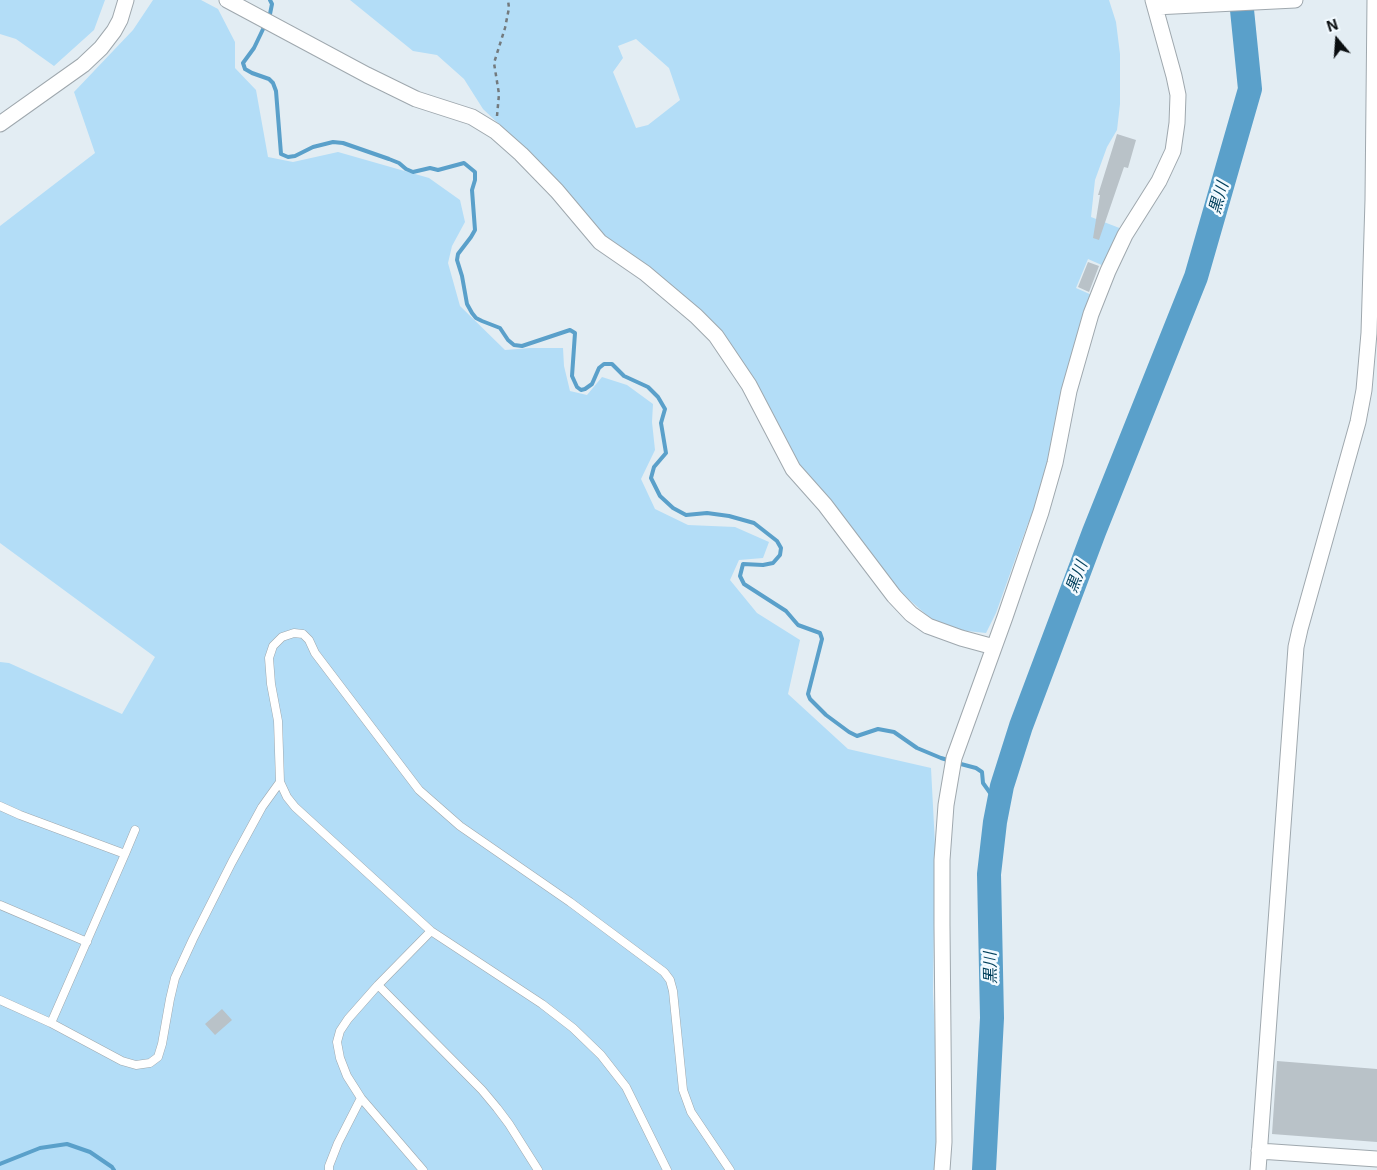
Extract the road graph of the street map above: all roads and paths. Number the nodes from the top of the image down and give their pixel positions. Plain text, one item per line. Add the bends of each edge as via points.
1 (126, 0) edge
2 (226, 0) edge
3 (508, 0) edge
4 (1296, 0) edge
5 (1376, 0) edge
6 (1274, 1) edge
7 (1154, 3) edge
8 (0, 124) edge
9 (495, 131) junction
10 (994, 647) junction
11 (280, 782) junction
12 (0, 806) edge
13 (135, 830) dead end
14 (125, 854) junction
15 (0, 905) edge
16 (431, 931) junction
17 (87, 942) junction
18 (378, 985) junction
19 (0, 1000) edge
20 (52, 1023) junction
21 (361, 1098) junction
22 (1259, 1151) junction
23 (1377, 1159) edge
24 (329, 1170) edge
25 (423, 1170) edge
26 (538, 1170) edge
27 (667, 1170) edge
28 (730, 1170) edge
29 (942, 1170) edge
30 (1258, 1170) edge

1 - 8 street via 120,20 101,48 83,65
2 - 9 street via 416,99 472,117
3 - 9 path via 505,28 494,63 499,94
4 - 6 street
5 - 22 street via 1369,333 1364,390 1296,647
6 - 7 street via 1196,5
7 - 10 street via 1178,96 1173,151 1159,181 1125,235 1091,314 1069,391 1055,464
9 - 10 street via 557,192 600,242 645,273 716,336 748,385 793,469 825,504 911,614 928,626
10 - 29 street via 954,758 946,805 942,860
11 - 16 lane via 295,807
11 - 20 lane via 262,807 232,862 175,978 158,1057 150,1063 136,1066
11 - 28 lane via 278,721 269,658 273,646 282,637 303,634 419,790 460,826 664,972 674,991 683,1090 691,1112
12 - 14 lane
13 - 14 lane
14 - 17 lane
15 - 17 lane
16 - 18 lane
16 - 27 lane via 542,1004 601,1055 626,1087
17 - 20 lane
18 - 21 lane via 348,1019 337,1042 347,1076
18 - 26 lane via 482,1090 509,1124
19 - 20 lane
21 - 24 lane via 338,1143
21 - 25 lane
22 - 23 street
22 - 30 street

